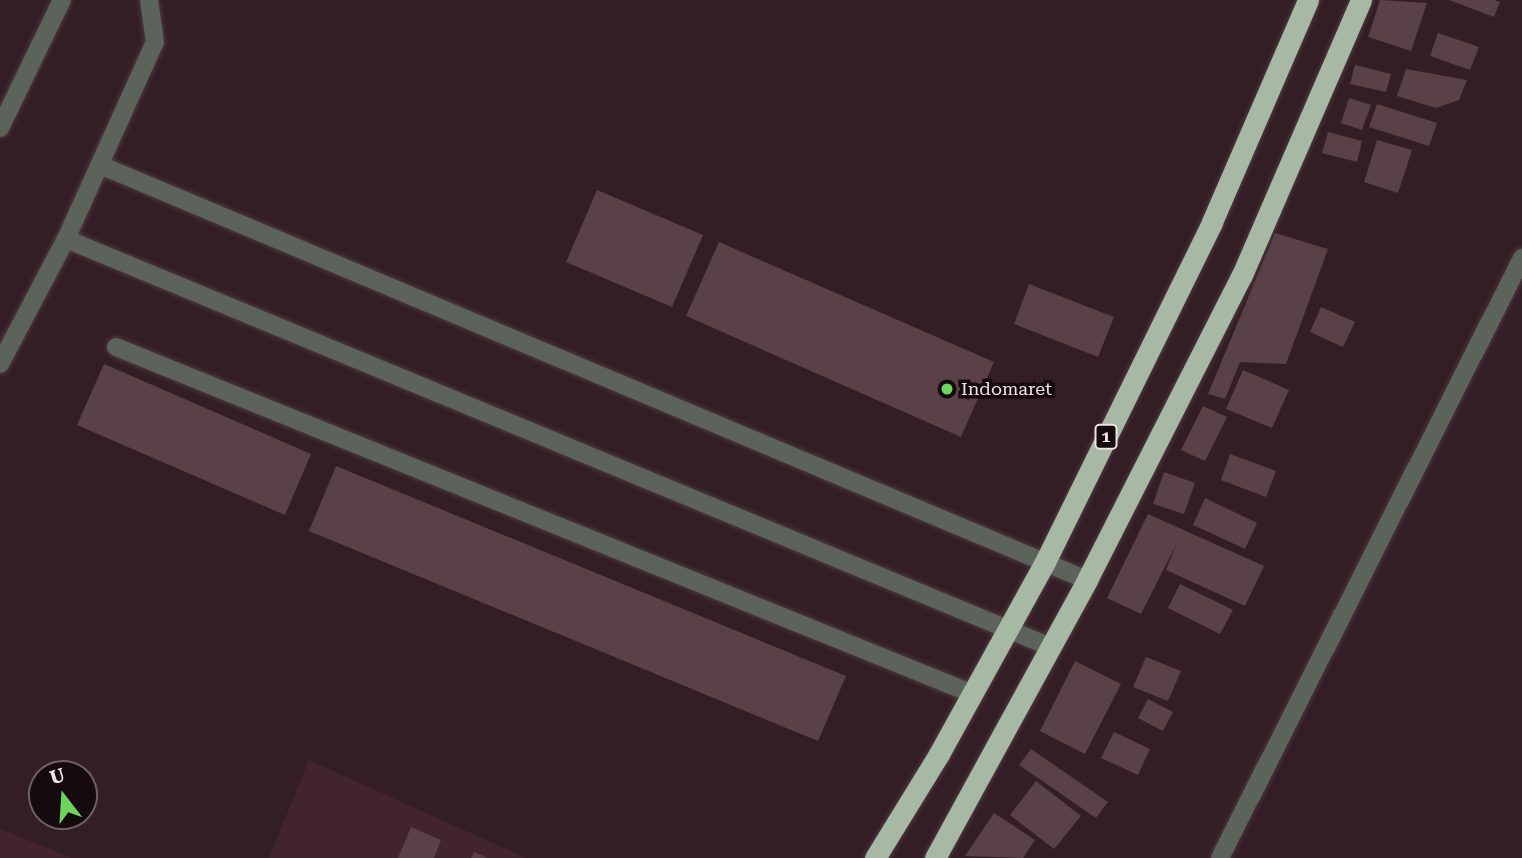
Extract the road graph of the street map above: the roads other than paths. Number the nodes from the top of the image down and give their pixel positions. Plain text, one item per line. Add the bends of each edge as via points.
1 (62, 0) edge
2 (149, 0) edge
3 (1308, 0) edge
4 (1361, 0) edge
5 (0, 128) edge
6 (100, 164) junction
7 (66, 239) junction
8 (1522, 258) edge
9 (116, 347) dead end
10 (0, 364) edge
11 (1045, 562) junction
12 (1087, 579) junction
13 (1010, 628) junction
14 (1051, 648) junction
15 (973, 694) junction
16 (875, 858) edge
17 (935, 858) edge
18 (1220, 858) edge

1 - 5 street
2 - 6 street via 155,41
3 - 11 highway, 1 via 1212,222
4 - 12 highway via 1242,275
6 - 7 street
6 - 11 street
7 - 10 street
7 - 13 street
8 - 18 street
9 - 15 street
11 - 12 street
11 - 13 highway, 1
12 - 14 highway
13 - 14 street
13 - 15 highway, 1
14 - 17 highway
15 - 16 highway, 1

